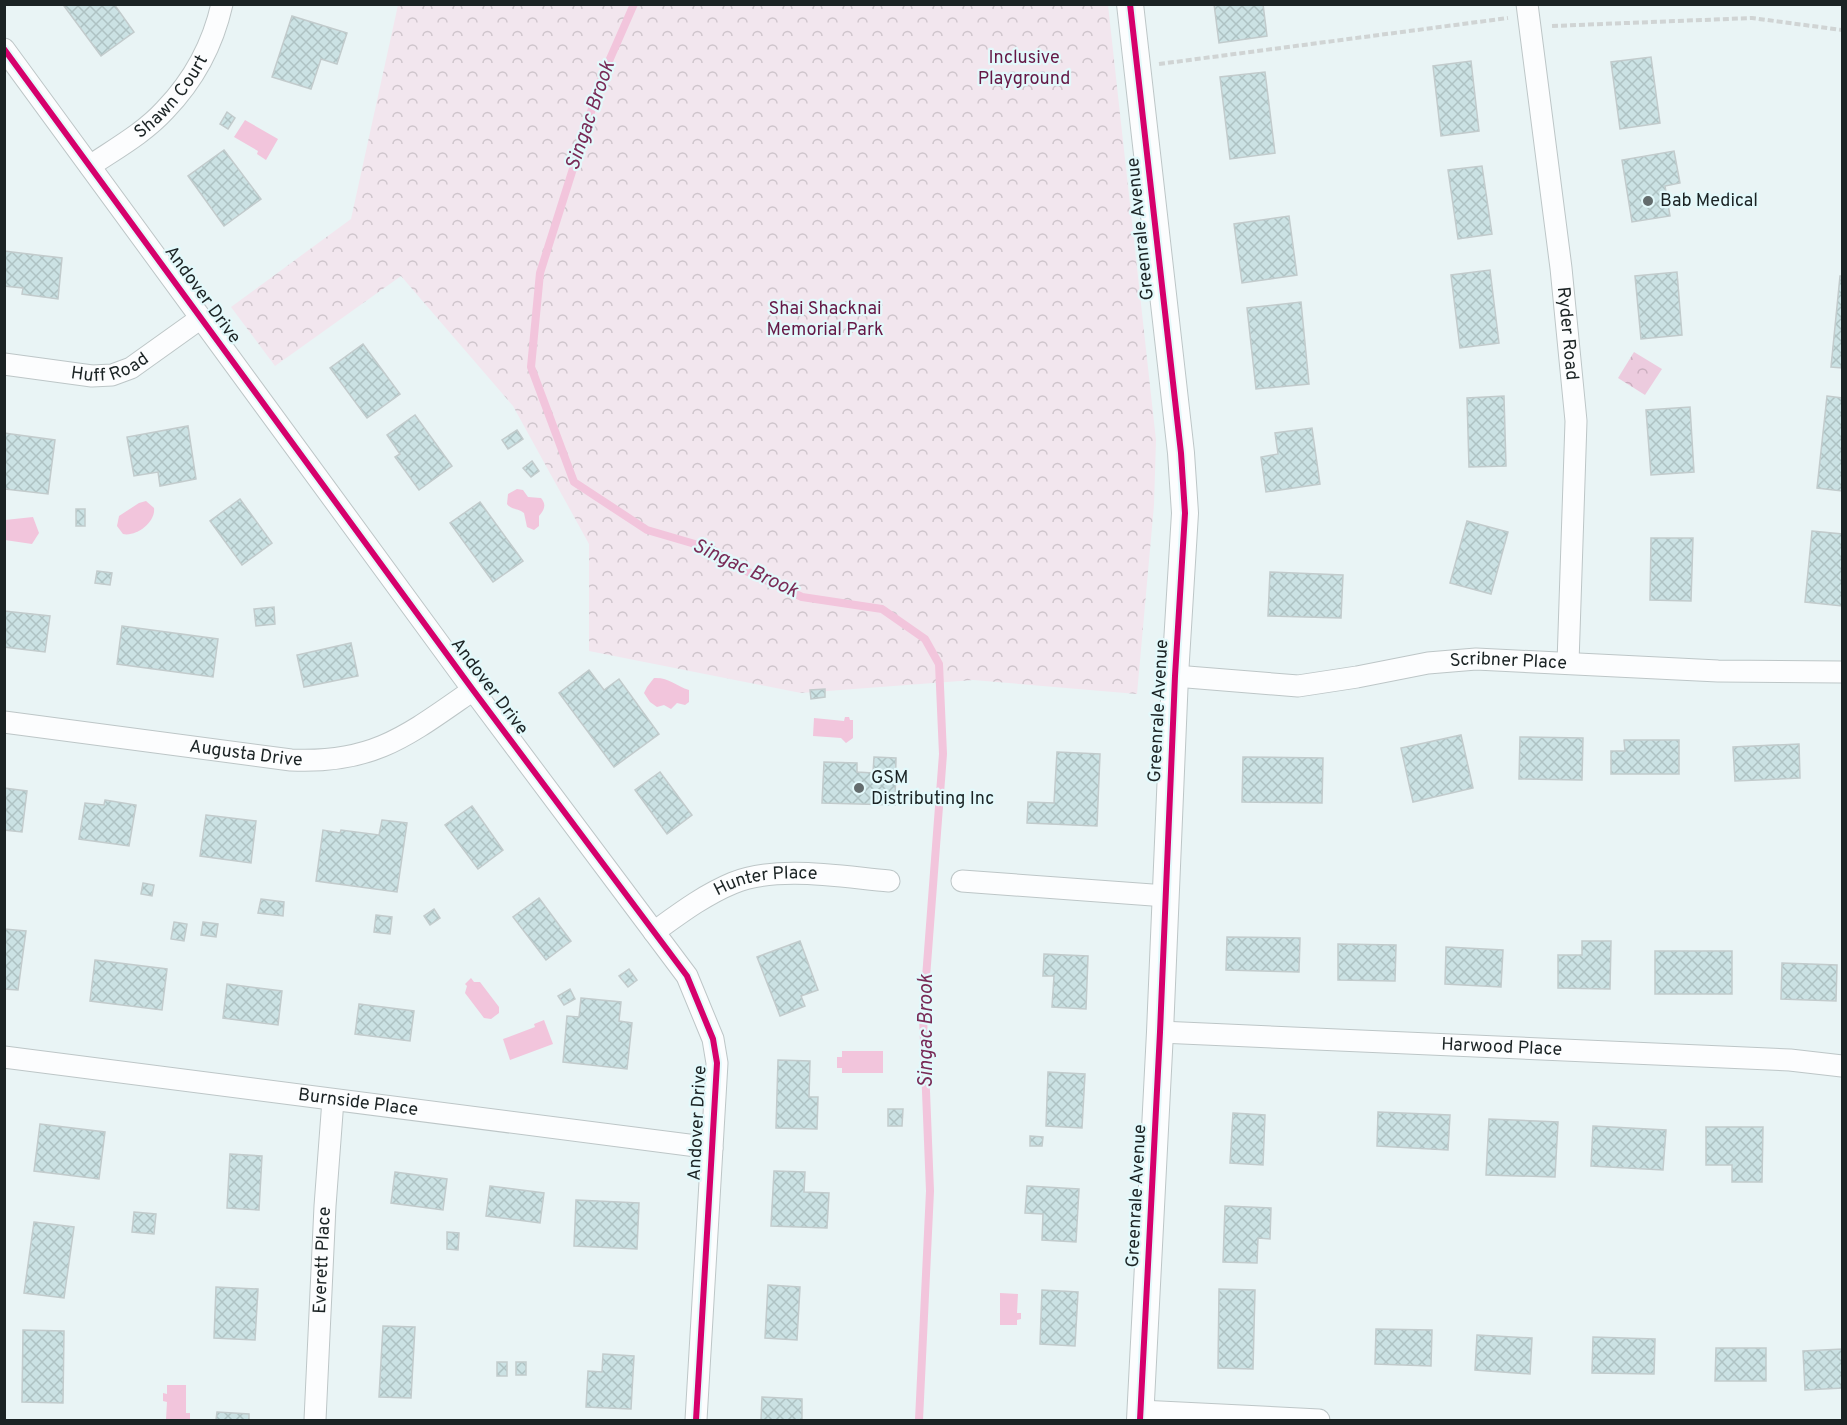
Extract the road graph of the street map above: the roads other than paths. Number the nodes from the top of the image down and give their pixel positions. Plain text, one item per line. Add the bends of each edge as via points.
1 (222, 4) edge
2 (1131, 4) edge
3 (1529, 15) edge
4 (4, 49) edge
5 (90, 166) junction
6 (201, 318) junction
7 (4, 364) edge
8 (1568, 663) junction
9 (1842, 672) edge
10 (1175, 676) junction
11 (473, 690) junction
12 (4, 722) edge
13 (889, 880) dead end
14 (962, 880) dead end
15 (1166, 896) junction
16 (654, 932) junction
17 (1160, 1032) junction
18 (4, 1058) edge
19 (1842, 1066) edge
20 (333, 1100) junction
21 (712, 1148) junction
22 (1140, 1416) edge
23 (315, 1420) edge
24 (696, 1420) edge
25 (1319, 1420) edge

1 - 5 street, Shawn Court via 204,55 186,86 164,112
2 - 10 street, Greenrale Avenue via 1185,513
3 - 8 street, Ryder Road via 1576,421
4 - 5 street, Andover Drive
5 - 6 street, Andover Drive
6 - 7 street, Huff Road via 131,369 112,375 92,376
6 - 11 street, Andover Drive
8 - 9 street, Scribner Place via 1718,671
8 - 10 street, Scribner Place via 1476,659 1428,663 1298,686
10 - 15 street, Greenrale Avenue
11 - 12 street, Augusta Drive via 409,735 378,749 346,758 313,761
11 - 16 street, Andover Drive
13 - 16 street, Hunter Place via 784,873 753,877 704,897
14 - 15 street
15 - 17 street, Greenrale Avenue
16 - 21 street, Andover Drive via 687,976 714,1038 717,1063
17 - 19 street, Harwood Place via 1790,1060
17 - 22 street, Greenrale Avenue
18 - 20 street, Burnside Place
20 - 21 street, Burnside Place
20 - 23 street, Everett Place
21 - 24 street, Andover Drive
22 - 25 street

